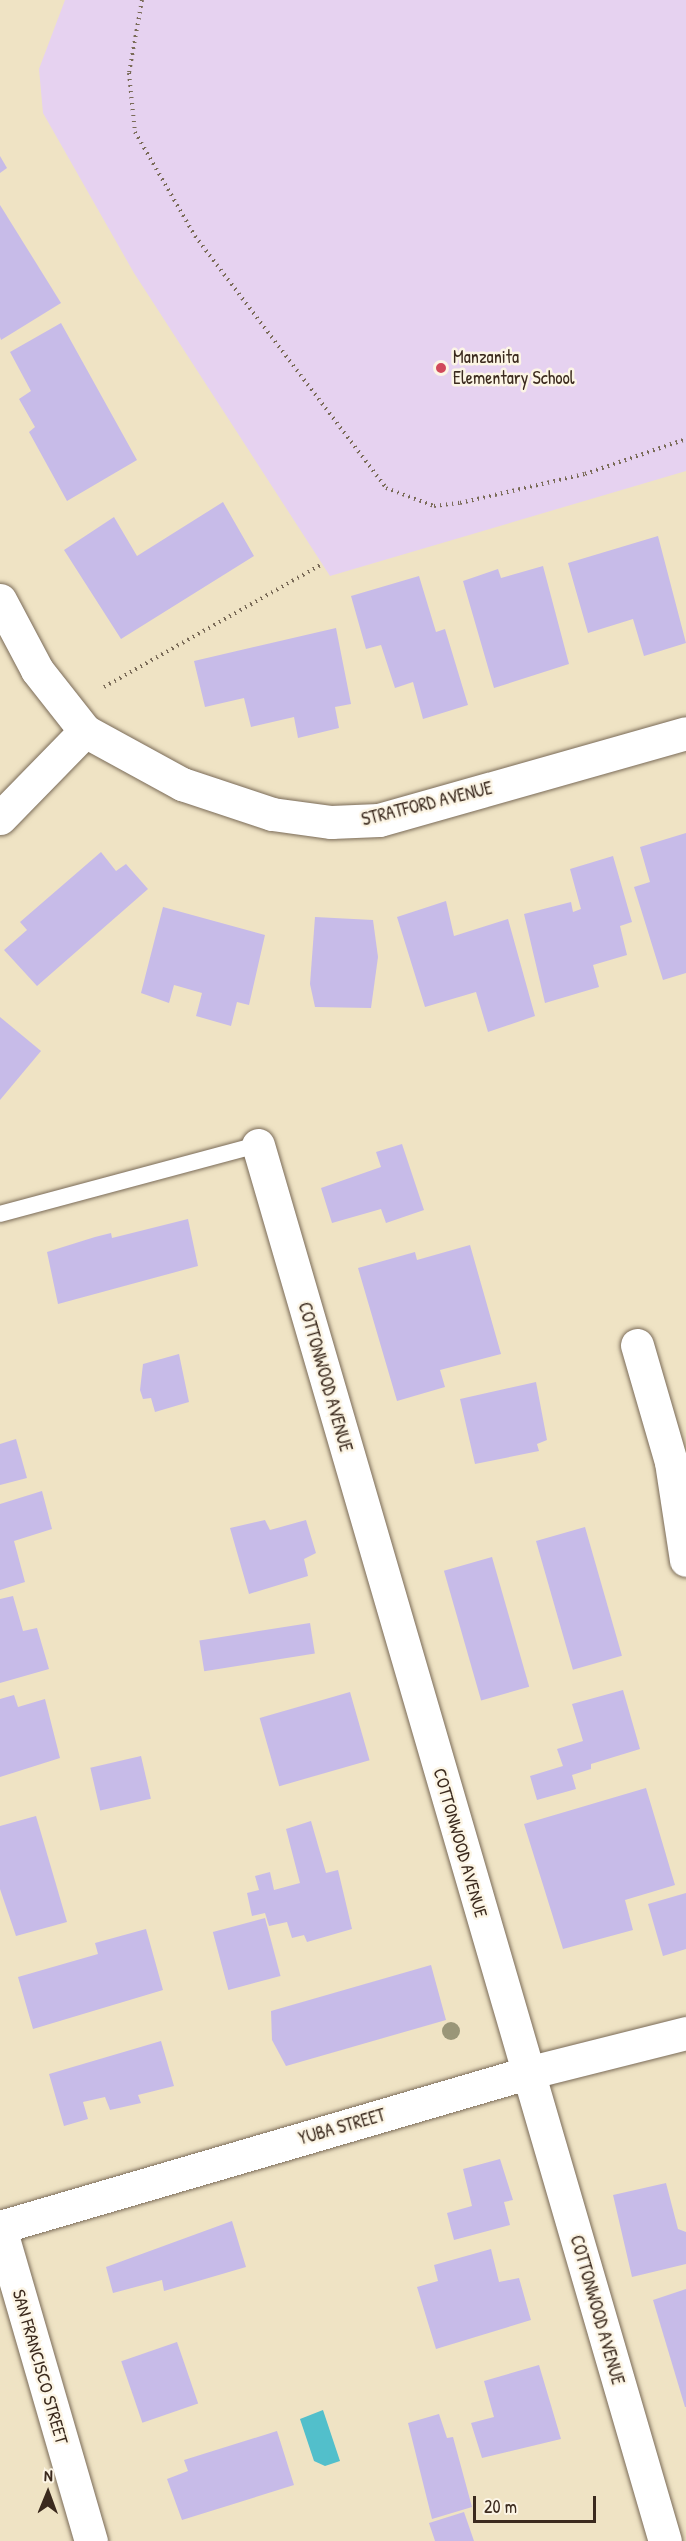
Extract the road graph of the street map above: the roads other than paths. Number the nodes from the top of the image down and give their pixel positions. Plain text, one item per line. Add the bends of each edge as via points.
1 (0, 600) edge
2 (85, 731) junction
3 (686, 733) edge
4 (0, 818) edge
5 (258, 1145) joint
6 (0, 1214) edge
7 (637, 1345) dead end
8 (684, 1552) edge
9 (686, 2033) edge
10 (527, 2073) junction
11 (0, 2227) edge
12 (91, 2541) edge
13 (665, 2541) edge

1 - 2 street, STRATFORD AVENUE via 37,669
2 - 3 street, STRATFORD AVENUE via 182,784 230,803 272,814 356,823
2 - 4 street
5 - 6 lane
5 - 10 street, COTTONWOOD AVENUE
7 - 8 street via 671,1462
9 - 10 street, YUBA STREET
10 - 11 street, YUBA STREET
10 - 13 street, COTTONWOOD AVENUE
11 - 12 street, SAN FRANCISCO STREET

